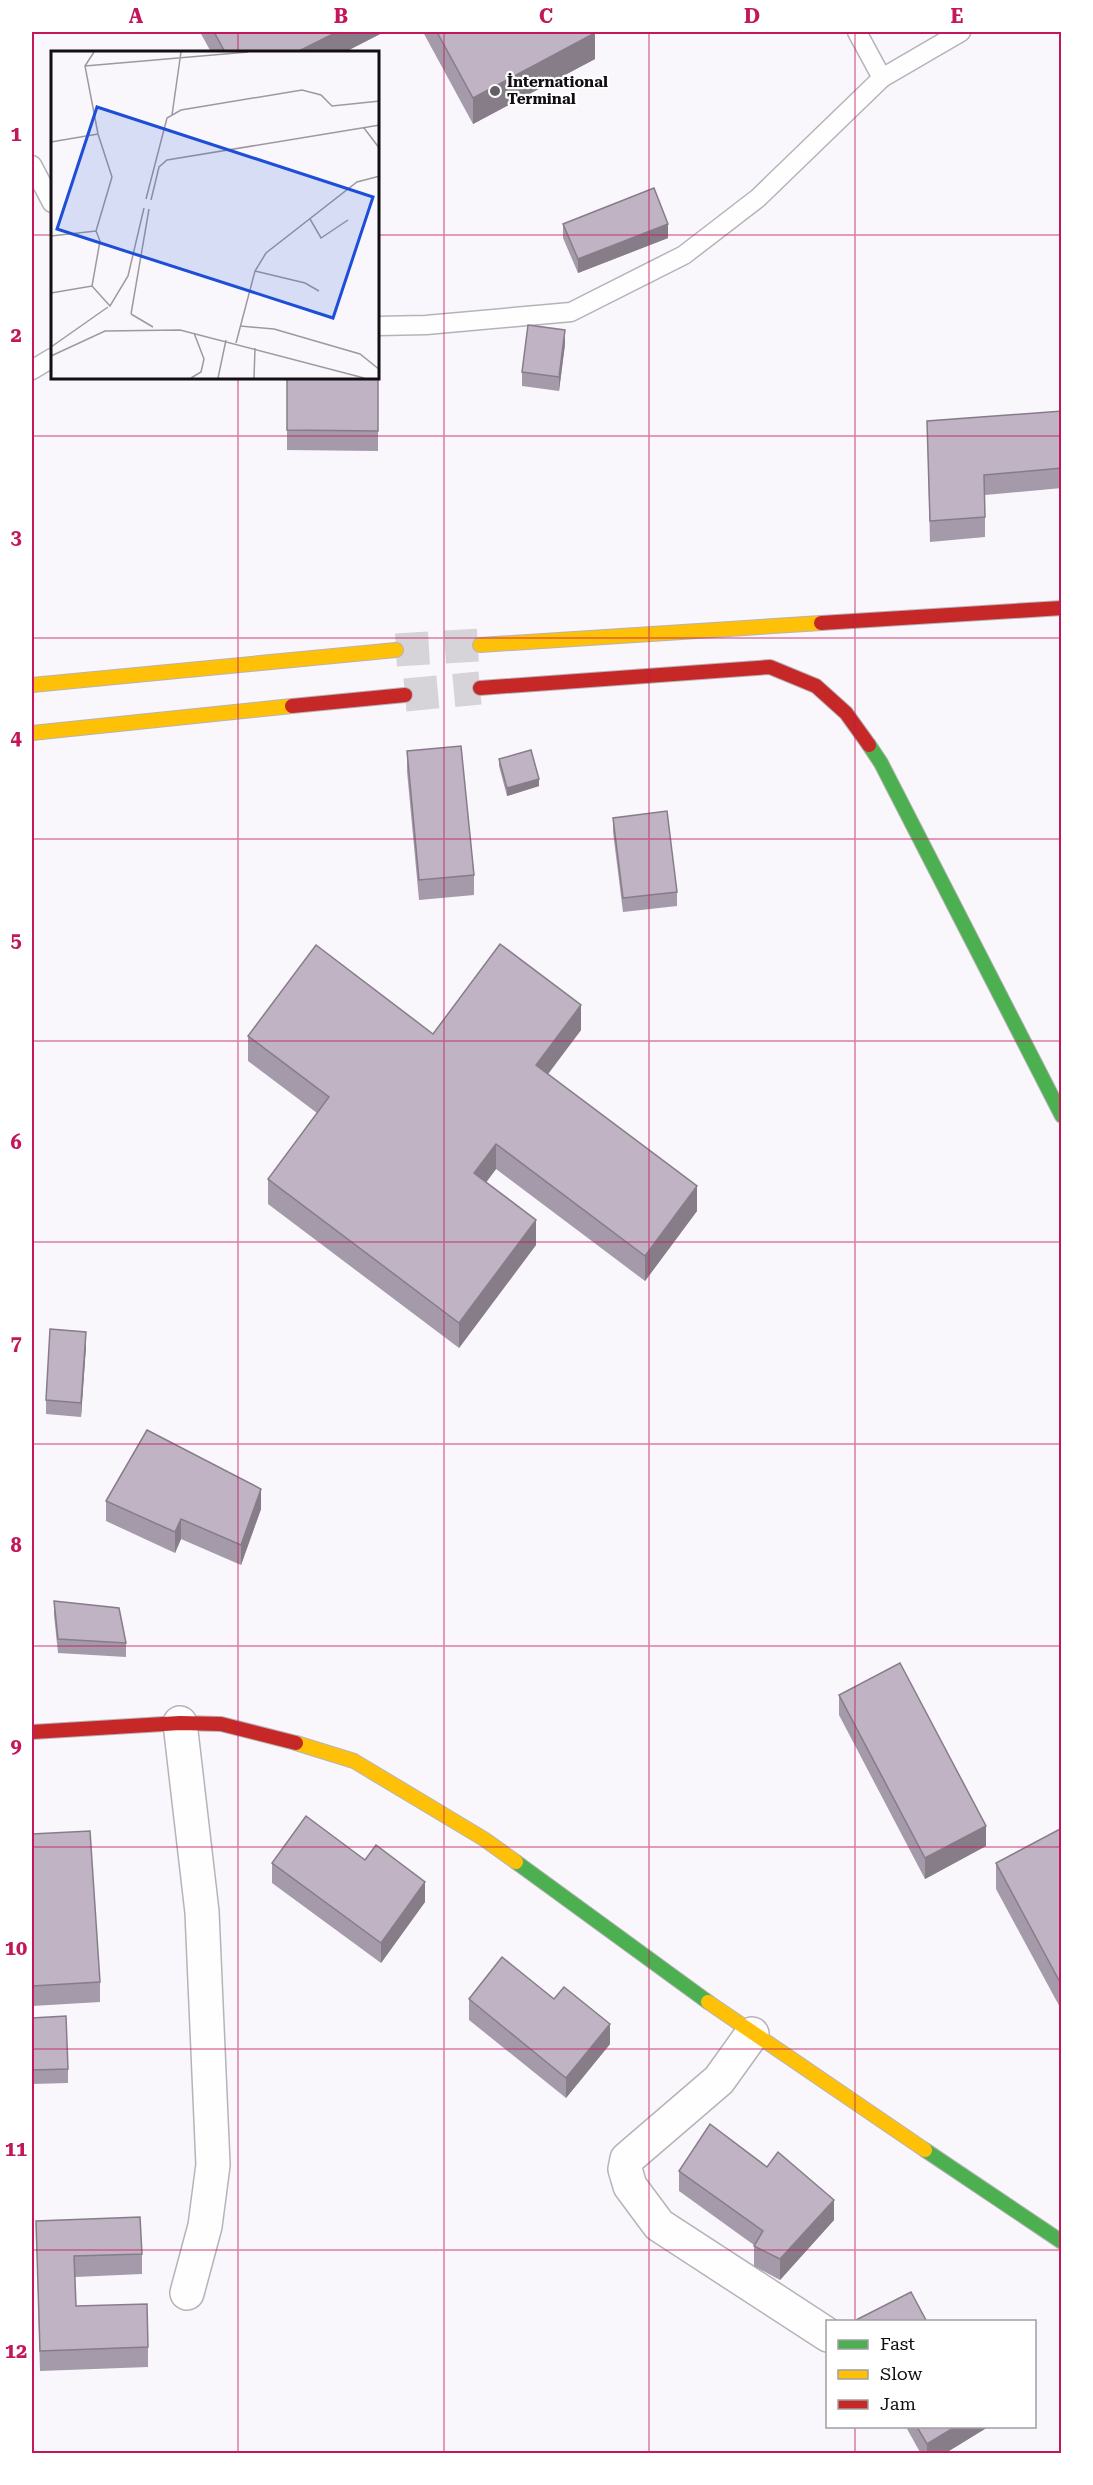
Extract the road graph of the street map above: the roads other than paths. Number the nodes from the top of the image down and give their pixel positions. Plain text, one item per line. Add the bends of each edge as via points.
1 (857, 32) edge
2 (961, 32) edge
3 (882, 78) junction
4 (32, 165) edge
5 (51, 201) edge
6 (380, 326) edge
7 (51, 359) edge
8 (32, 370) edge
9 (1062, 608) edge
10 (480, 645) tunnel mouth
11 (396, 650) tunnel mouth
12 (32, 685) edge
13 (480, 688) tunnel mouth
14 (405, 694) tunnel mouth
15 (32, 733) edge
16 (1062, 1116) edge
17 (180, 1723) junction
18 (32, 1732) edge
19 (752, 2034) junction
20 (1062, 2242) edge
21 (188, 2293) dead end
22 (826, 2334) edge

1 - 3 lane
2 - 3 lane
3 - 6 lane via 758,198 684,255 571,312
4 - 5 lane
7 - 8 lane
9 - 10 street
11 - 12 street
13 - 16 street via 770,667 816,686 846,713 881,763
14 - 15 street
17 - 18 street
17 - 19 street via 221,1724 256,1731 354,1761 484,1839
17 - 21 street via 202,1912 213,2165 205,2226
19 - 20 street
19 - 22 street via 719,2080 627,2159 625,2169 630,2186 658,2225

